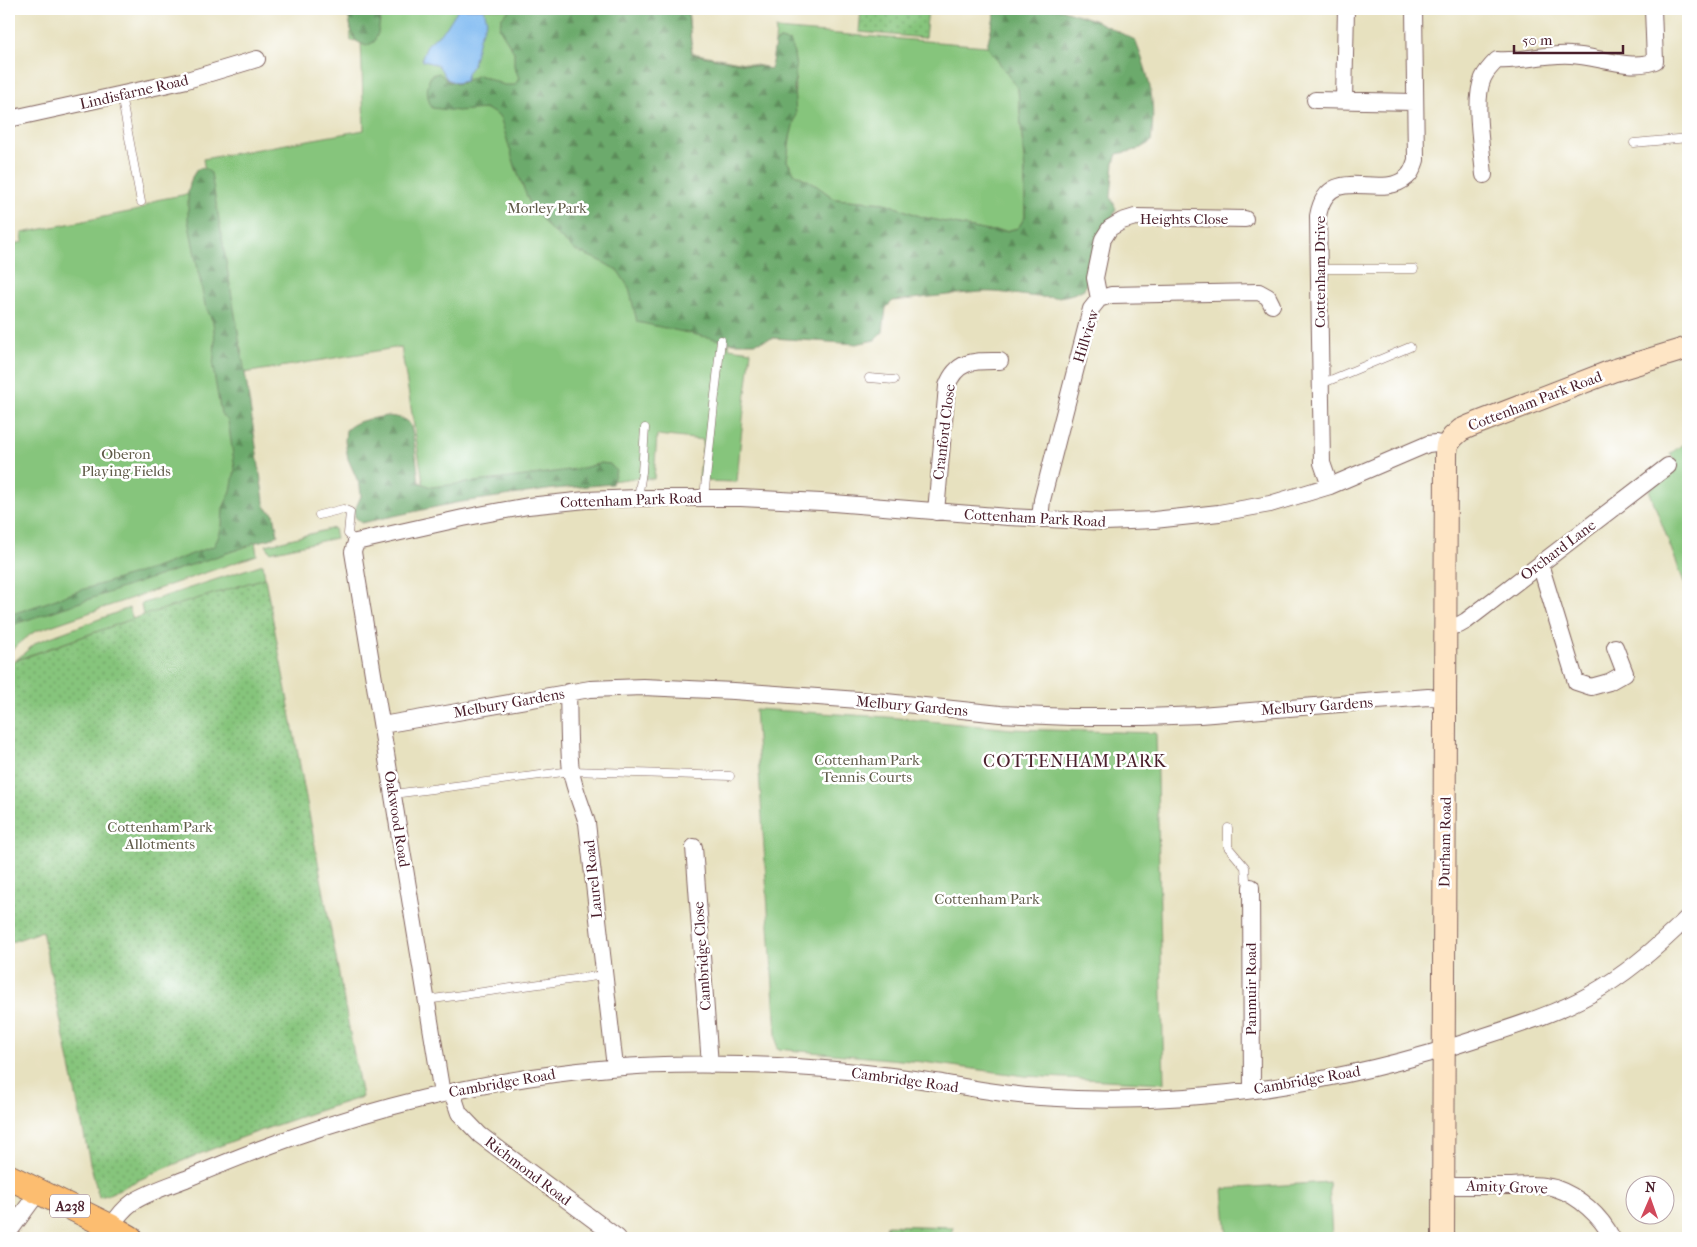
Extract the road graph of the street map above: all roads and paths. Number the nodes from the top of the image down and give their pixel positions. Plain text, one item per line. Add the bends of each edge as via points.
1 (1346, 9) edge
2 (1414, 9) edge
3 (1653, 9) edge
4 (257, 58) dead end
5 (121, 95) junction
6 (1315, 100) dead end
7 (1344, 100) junction
8 (1415, 102) junction
9 (9, 119) edge
10 (1688, 138) edge
11 (1634, 143) dead end
12 (1484, 175) dead end
13 (141, 202) dead end
14 (1244, 219) dead end
15 (1414, 268) dead end
16 (1319, 269) junction
17 (1099, 299) junction
18 (1272, 305) dead end
19 (721, 340) dead end
20 (1410, 347) dead end
21 (1688, 348) edge
22 (1000, 361) dead end
23 (869, 378) dead end
24 (894, 380) dead end
25 (1321, 384) junction
26 (645, 428) dead end
27 (1448, 445) junction
28 (1668, 466) dead end
29 (1330, 486) junction
30 (704, 497) junction
31 (638, 498) junction
32 (936, 512) junction
33 (320, 515) dead end
34 (1040, 519) junction
35 (355, 543) junction
36 (1540, 564) junction
37 (1445, 626) junction
38 (1615, 647) dead end
39 (568, 692) junction
40 (1446, 698) junction
41 (382, 725) junction
42 (571, 771) junction
43 (730, 776) dead end
44 (393, 794) junction
45 (1228, 828) dead end
46 (694, 847) dead end
47 (1251, 887) joint
48 (1688, 917) edge
49 (604, 975) junction
50 (426, 1000) junction
51 (1443, 1050) junction
52 (710, 1065) junction
53 (615, 1067) junction
54 (1252, 1090) junction
55 (447, 1093) junction
56 (9, 1177) edge
57 (1442, 1186) junction
58 (39, 1191) junction
59 (9, 1232) edge
60 (120, 1233) edge
61 (618, 1238) edge
62 (1443, 1238) edge
63 (1612, 1238) edge

1 - 7 street
2 - 8 street, Cottenham Drive
3 - 12 street via 1655,61 1646,64 1572,55 1497,60 1483,79 1479,92
4 - 5 street, Lindisfarne Road via 187,80
5 - 9 street, Lindisfarne Road
5 - 13 lane
6 - 7 street
7 - 8 street
8 - 16 street, Cottenham Drive via 1416,160 1413,168 1398,183 1343,185 1333,190 1320,205 1318,216
10 - 11 lane
14 - 17 street, Heights Close via 1136,218 1122,221 1110,228 1104,240 1095,278
15 - 16 lane
16 - 25 street, Cottenham Drive
17 - 18 street, Hillview via 1110,295 1259,292 1268,297
17 - 34 street, Hillview via 1091,309 1042,500
19 - 30 lane
20 - 25 lane
21 - 27 main road, Cottenham Park Road via 1612,371 1470,426 1461,430
22 - 32 street, Cranford Close via 973,361 956,370 950,378
23 - 24 lane
25 - 29 street, Cottenham Drive via 1322,463
26 - 31 lane
27 - 29 street, Cottenham Park Road via 1428,444
27 - 37 main road, Durham Road
28 - 36 street, Orchard Lane
29 - 34 street, Cottenham Park Road via 1270,504 1219,513 1105,522
30 - 31 street, Cottenham Park Road
30 - 32 street, Cottenham Park Road
31 - 35 street, Cottenham Park Road via 528,506
32 - 34 street, Cottenham Park Road
33 - 35 lane via 343,509 350,512 348,534
35 - 41 street, Oakwood Road via 353,552
36 - 37 street, Orchard Lane via 1466,621
36 - 38 street via 1576,682 1591,687 1626,673
37 - 40 main road, Durham Road
39 - 40 street, Melbury Gardens via 652,687 1000,714 1089,717 1200,715
39 - 41 street, Melbury Gardens
39 - 42 street, Laurel Road
40 - 51 main road, Durham Road
41 - 44 street, Oakwood Road
42 - 43 lane
42 - 44 lane
42 - 49 street, Laurel Road via 587,823
44 - 50 street, Oakwood Road
45 - 47 lane via 1228,847 1245,867 1246,880
46 - 52 street, Cambridge Close
47 - 54 street, Panmuir Road
48 - 51 street, Cambridge Road via 1665,940 1589,995 1529,1021
49 - 50 lane
49 - 53 street, Laurel Road
50 - 55 street, Oakwood Road
51 - 54 street, Cambridge Road via 1333,1077
51 - 57 main road, Durham Road
52 - 53 street, Cambridge Road
52 - 54 street, Cambridge Road via 824,1070 1002,1094 1086,1100 1164,1098
53 - 55 street, Cambridge Road via 530,1077
55 - 60 street, Cambridge Road via 318,1128 221,1164 134,1202 121,1212
55 - 61 street, Richmond Road via 459,1113 480,1135
56 - 58 main road, A238
57 - 62 main road, Durham Road
57 - 63 street, Amity Grove via 1531,1185 1554,1188 1588,1208
58 - 59 street
58 - 60 main road, A238

